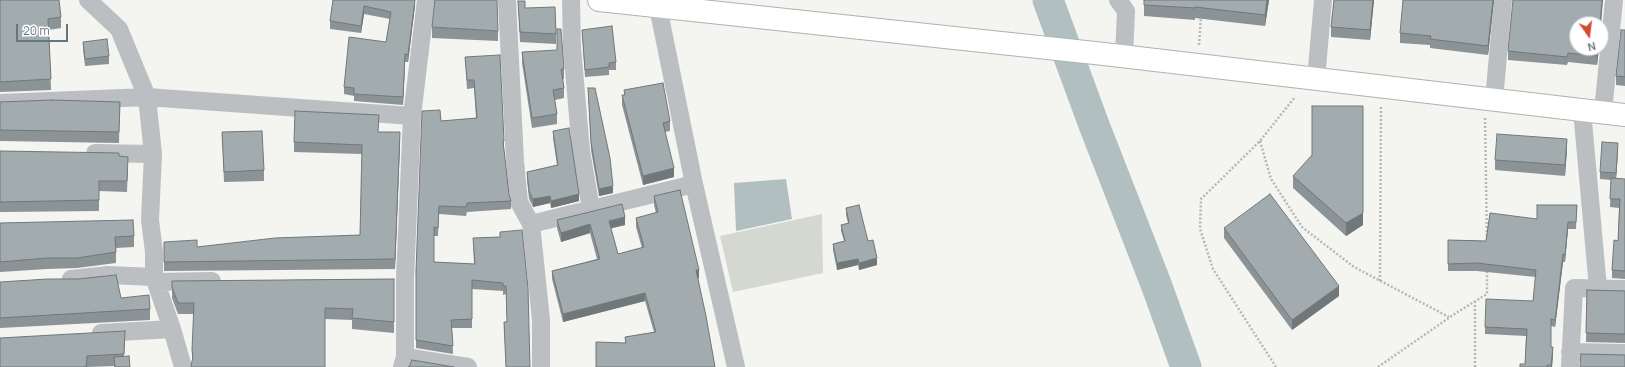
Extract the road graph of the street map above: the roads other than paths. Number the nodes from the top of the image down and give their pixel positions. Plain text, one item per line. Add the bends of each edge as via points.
1 (88, 0) edge
2 (426, 0) edge
3 (507, 0) edge
4 (571, 0) edge
5 (599, 0) edge
6 (1323, 0) edge
7 (1503, 0) edge
8 (1614, 0) edge
9 (1123, 4) edge
10 (658, 7) junction
11 (1114, 56) junction
12 (1316, 79) junction
13 (147, 97) junction
14 (1490, 99) junction
15 (0, 103) edge
16 (1592, 111) junction
17 (1625, 115) edge
18 (412, 116) junction
19 (76, 153) edge
20 (153, 154) junction
21 (694, 184) junction
22 (591, 209) junction
23 (531, 224) junction
24 (55, 279) edge
25 (156, 279) junction
26 (227, 281) edge
27 (1598, 288) junction
28 (1625, 289) edge
29 (172, 329) junction
30 (86, 334) edge
31 (1625, 353) edge
32 (1570, 360) edge
33 (403, 362) edge
34 (183, 367) edge
35 (468, 367) edge
36 (541, 367) edge
37 (736, 367) edge

1 - 13 street via 119,29
2 - 18 street
3 - 23 street via 519,202
4 - 22 street via 572,47 581,151
5 - 10 main road
6 - 12 street
7 - 14 street
8 - 16 street
9 - 11 street
10 - 11 main road
10 - 21 street
11 - 12 main road
12 - 14 main road
13 - 15 street
13 - 18 street
13 - 20 street
14 - 16 main road
16 - 17 main road
16 - 27 street
18 - 33 street via 397,279
19 - 20 street
20 - 25 street via 142,221 154,252
21 - 22 street
21 - 37 street
22 - 23 street
23 - 36 street via 542,320
24 - 25 street via 108,275
25 - 26 street
25 - 29 street
27 - 28 street
27 - 32 street via 1574,288
29 - 30 street
29 - 34 street
31 - 32 street
33 - 35 street

